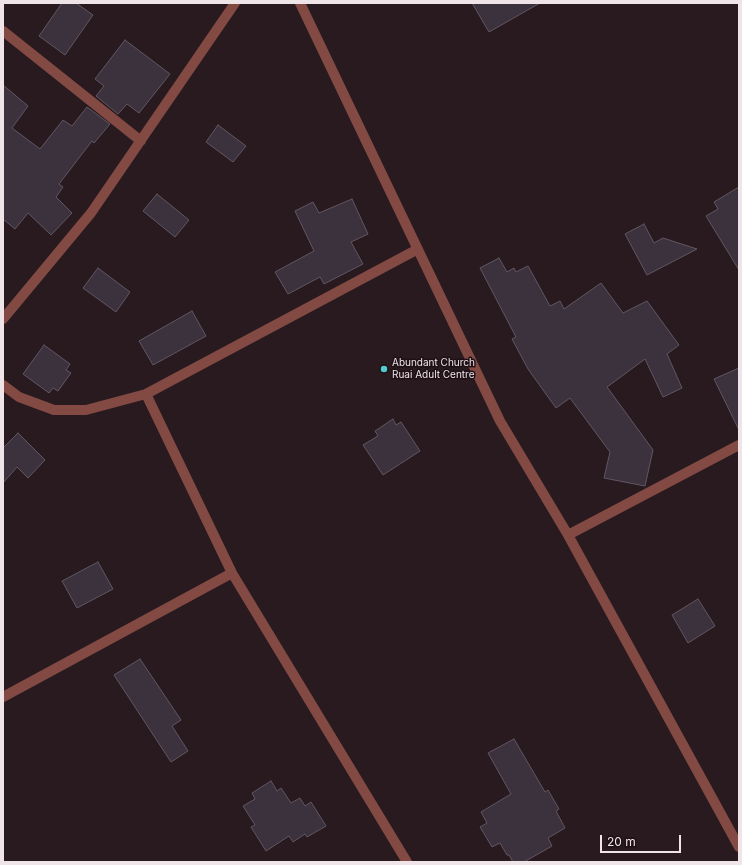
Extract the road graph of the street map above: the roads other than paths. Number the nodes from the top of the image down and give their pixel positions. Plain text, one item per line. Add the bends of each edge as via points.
1 (235, 3) edge
2 (300, 3) edge
3 (3, 32) edge
4 (141, 141) junction
5 (418, 249) junction
6 (3, 319) edge
7 (3, 385) edge
8 (146, 394) junction
9 (739, 445) edge
10 (568, 535) junction
11 (232, 573) junction
12 (3, 697) edge
13 (739, 847) edge
14 (407, 862) edge

1 - 4 street
2 - 5 street
3 - 4 street
4 - 6 street via 91,213
5 - 8 street
5 - 10 street via 500,421
7 - 8 street via 18,397 54,410 86,410
8 - 11 street
9 - 10 street
10 - 13 street
11 - 12 street
11 - 14 street

